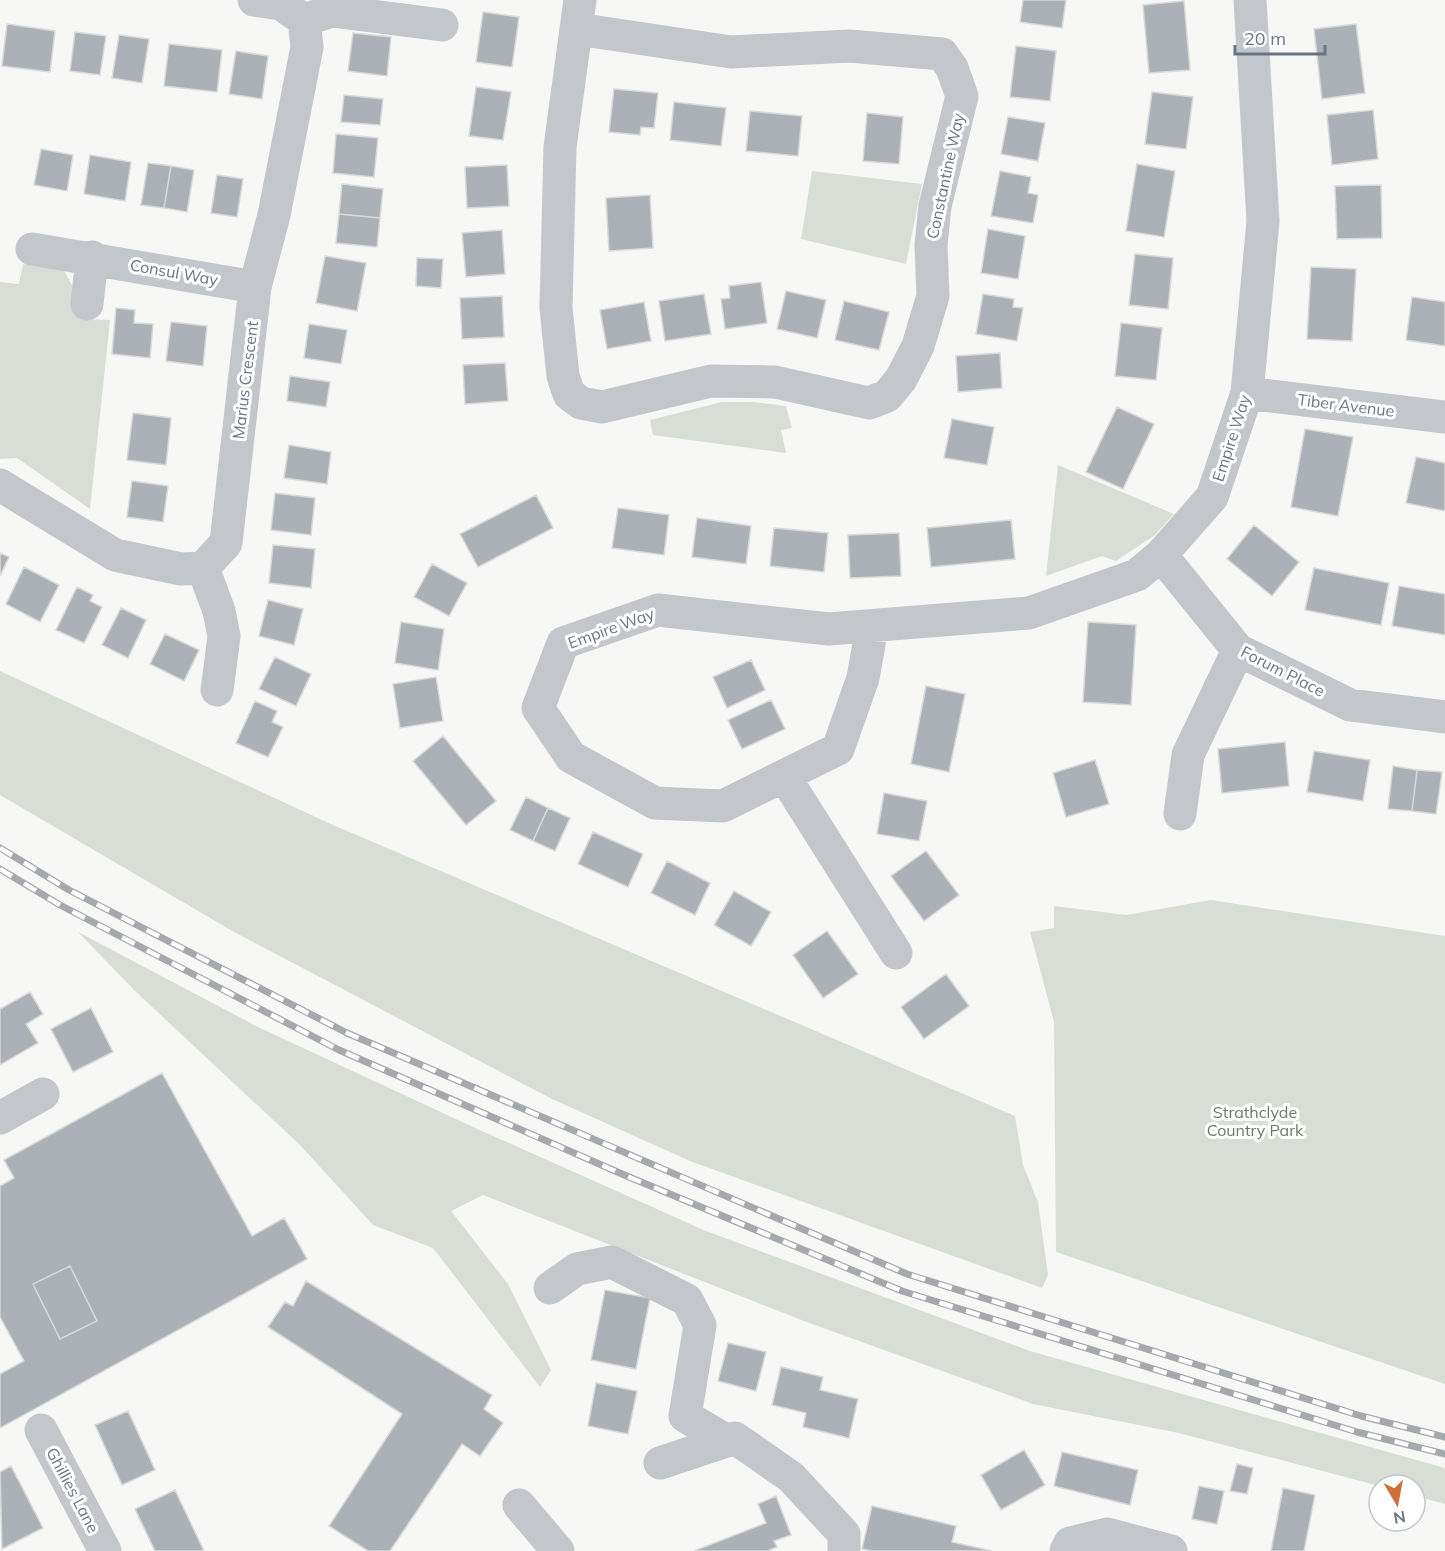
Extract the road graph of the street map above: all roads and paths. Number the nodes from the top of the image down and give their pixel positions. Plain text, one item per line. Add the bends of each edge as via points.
1 (254, 0) edge
2 (1250, 0) edge
3 (578, 15) edge
4 (304, 20) junction
5 (441, 25) dead end
6 (32, 249) dead end
7 (92, 257) junction
8 (255, 287) junction
9 (87, 304) dead end
10 (1247, 393) junction
11 (1445, 417) edge
12 (0, 485) edge
13 (1161, 555) junction
14 (203, 568) junction
15 (872, 627) junction
16 (1238, 650) junction
17 (218, 690) dead end
18 (1445, 717) edge
19 (784, 776) junction
20 (1180, 814) dead end
21 (896, 953) dead end
22 (43, 1094) dead end
23 (0, 1118) edge
24 (550, 1288) dead end
25 (42, 1430) dead end
26 (727, 1441) junction
27 (660, 1463) dead end
28 (519, 1505) dead end
29 (105, 1551) edge
30 (558, 1551) edge
31 (844, 1551) edge
32 (1066, 1551) edge
33 (1171, 1551) edge

1 - 4 street via 281,4
2 - 10 street, Empire Way via 1263,221
3 - 3 street, Constantine Way via 731,52 849,46 942,54 952,68 962,96 935,206 931,245 933,296 918,346 901,380 887,396 869,403 775,382 711,381 602,407 581,403 569,394 563,376 556,308 560,147
4 - 5 street via 332,11
4 - 8 street, Marius Crescent via 307,47 274,215
6 - 7 street, Consul Way
7 - 8 street, Consul Way
7 - 9 street
8 - 14 street, Marius Crescent via 226,543
10 - 11 street, Tiber Avenue
10 - 13 street, Empire Way via 1212,497
12 - 14 street via 115,555 181,569
13 - 15 street, Empire Way via 1137,575 1029,613
13 - 16 street, Forum Place
14 - 17 street via 224,636
15 - 19 street, Empire Way via 862,678 838,749
15 - 19 street, Empire Way via 829,629 658,610 563,643 538,708 571,757 655,803 723,806
16 - 18 street, Forum Place via 1350,705
16 - 20 street via 1188,755
19 - 21 street
22 - 23 street
24 - 26 street via 577,1269 612,1262 687,1300 700,1325 686,1416
25 - 29 street, Ghillies Lane
26 - 27 street
26 - 31 street via 735,1438 791,1477 844,1534
28 - 30 street
32 - 33 street via 1070,1543 1107,1534

